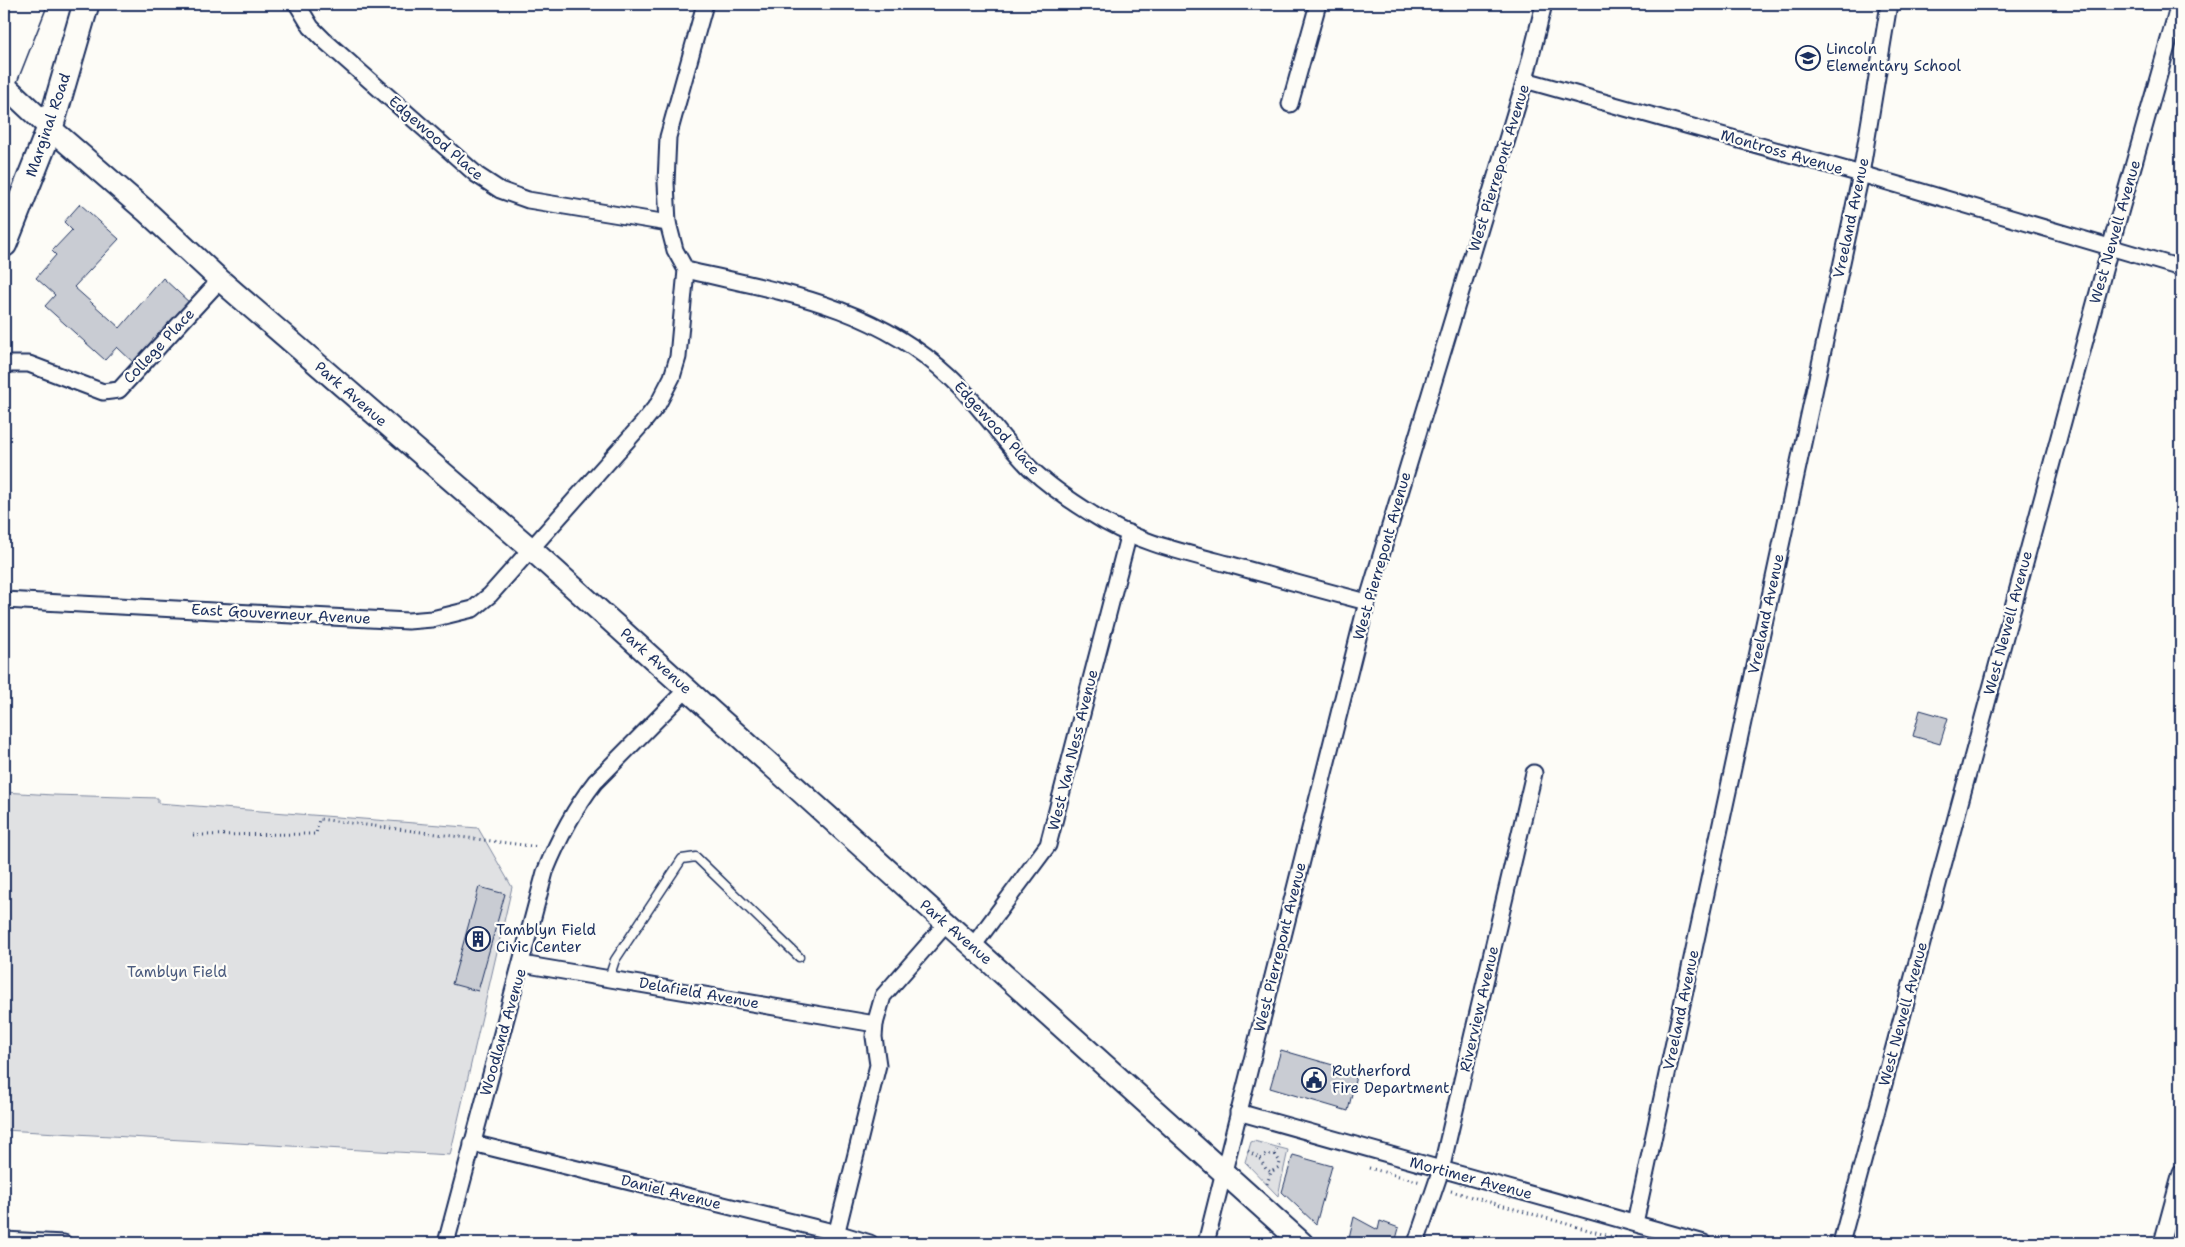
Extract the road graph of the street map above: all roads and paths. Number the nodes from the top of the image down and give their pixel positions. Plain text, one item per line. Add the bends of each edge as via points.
1 (6, 4) edge
2 (32, 4) edge
3 (86, 4) edge
4 (296, 4) edge
5 (705, 4) edge
6 (1318, 4) edge
7 (1544, 4) edge
8 (1889, 4) edge
9 (2179, 4) edge
10 (4, 12) edge
11 (4, 75) edge
12 (1525, 80) junction
13 (4, 85) edge
14 (1290, 104) dead end
15 (50, 128) junction
16 (1861, 174) junction
17 (668, 223) junction
18 (4, 244) edge
19 (2110, 248) junction
20 (2181, 268) edge
21 (686, 270) junction
22 (220, 280) junction
23 (4, 364) edge
24 (1129, 533) junction
25 (531, 549) junction
26 (4, 600) edge
27 (1367, 602) junction
28 (687, 689) junction
29 (1534, 773) dead end
30 (193, 835) dead end
31 (554, 849) junction
32 (946, 924) junction
33 (973, 946) junction
34 (799, 957) dead end
35 (522, 964) junction
36 (609, 978) junction
37 (875, 1024) junction
38 (1238, 1112) junction
39 (1279, 1142) dead end
40 (472, 1143) junction
41 (1248, 1151) dead end
42 (1275, 1154) junction
43 (1260, 1160) junction
44 (1441, 1170) junction
45 (1224, 1172) junction
46 (1271, 1172) junction
47 (2181, 1173) edge
48 (1267, 1184) dead end
49 (1635, 1223) junction
50 (835, 1238) edge
51 (4, 1240) edge
52 (64, 1243) edge
53 (446, 1243) edge
54 (870, 1243) edge
55 (1206, 1243) edge
56 (1302, 1243) edge
57 (1416, 1243) edge
58 (1704, 1243) edge
59 (1841, 1243) edge
60 (2162, 1243) edge

1 - 10 highway
2 - 11 highway
3 - 15 main road, Marginal Road
4 - 17 street, Edgewood Place via 325,41 477,175 500,190 528,200
5 - 17 street via 668,137
6 - 14 street
7 - 12 street, West Pierrepont Avenue
8 - 16 street, Vreeland Avenue
9 - 19 street, West Newell Avenue
12 - 16 street, Montross Avenue
12 - 27 street, West Pierrepont Avenue
13 - 15 street, Park Avenue
15 - 18 main road, Marginal Road
15 - 22 street, Park Avenue
16 - 19 street, Montross Avenue
16 - 49 street, Vreeland Avenue
17 - 21 street via 675,250
19 - 20 street, Montross Avenue
19 - 59 street, West Newell Avenue
21 - 24 street, Edgewood Place via 822,302 889,332 949,375 975,401 1029,467 1058,492 1094,516
21 - 25 street, East Gouverneur Avenue via 678,357 658,404
22 - 23 street, College Place via 119,390 103,392 29,364
22 - 25 street, Park Avenue
24 - 27 street, Edgewood Place via 1163,547
24 - 33 street, West Van Ness Avenue via 1048,845
25 - 26 street, East Gouverneur Avenue via 473,609 432,619 408,621
25 - 28 street, Park Avenue
27 - 38 street, West Pierrepont Avenue
28 - 31 street, Woodland Avenue via 596,782
28 - 32 street, Park Avenue
29 - 44 street, Riverview Avenue
30 - 31 path via 316,834 319,819
31 - 35 street, Woodland Avenue via 545,872
32 - 33 street, Park Avenue
32 - 37 street via 884,996
33 - 45 street, Park Avenue
34 - 36 lane via 696,857 682,859 615,960
35 - 36 street, Delafield Avenue
35 - 40 street, Woodland Avenue
36 - 37 street, Delafield Avenue
37 - 50 street via 878,1065
38 - 44 street, Mortimer Avenue
38 - 45 street, West Pierrepont Avenue
39 - 42 path
40 - 50 street, Daniel Avenue
40 - 53 street, Woodland Avenue
41 - 43 path
42 - 43 path
42 - 46 path via 1279,1167
43 - 46 path
44 - 49 street, Mortimer Avenue
44 - 57 street, Riverview Avenue
45 - 55 street, West Pierrepont Avenue
45 - 56 street, Park Avenue
46 - 48 path
47 - 60 street
49 - 58 street, Mortimer Avenue
50 - 54 street, Daniel Avenue
51 - 52 street

